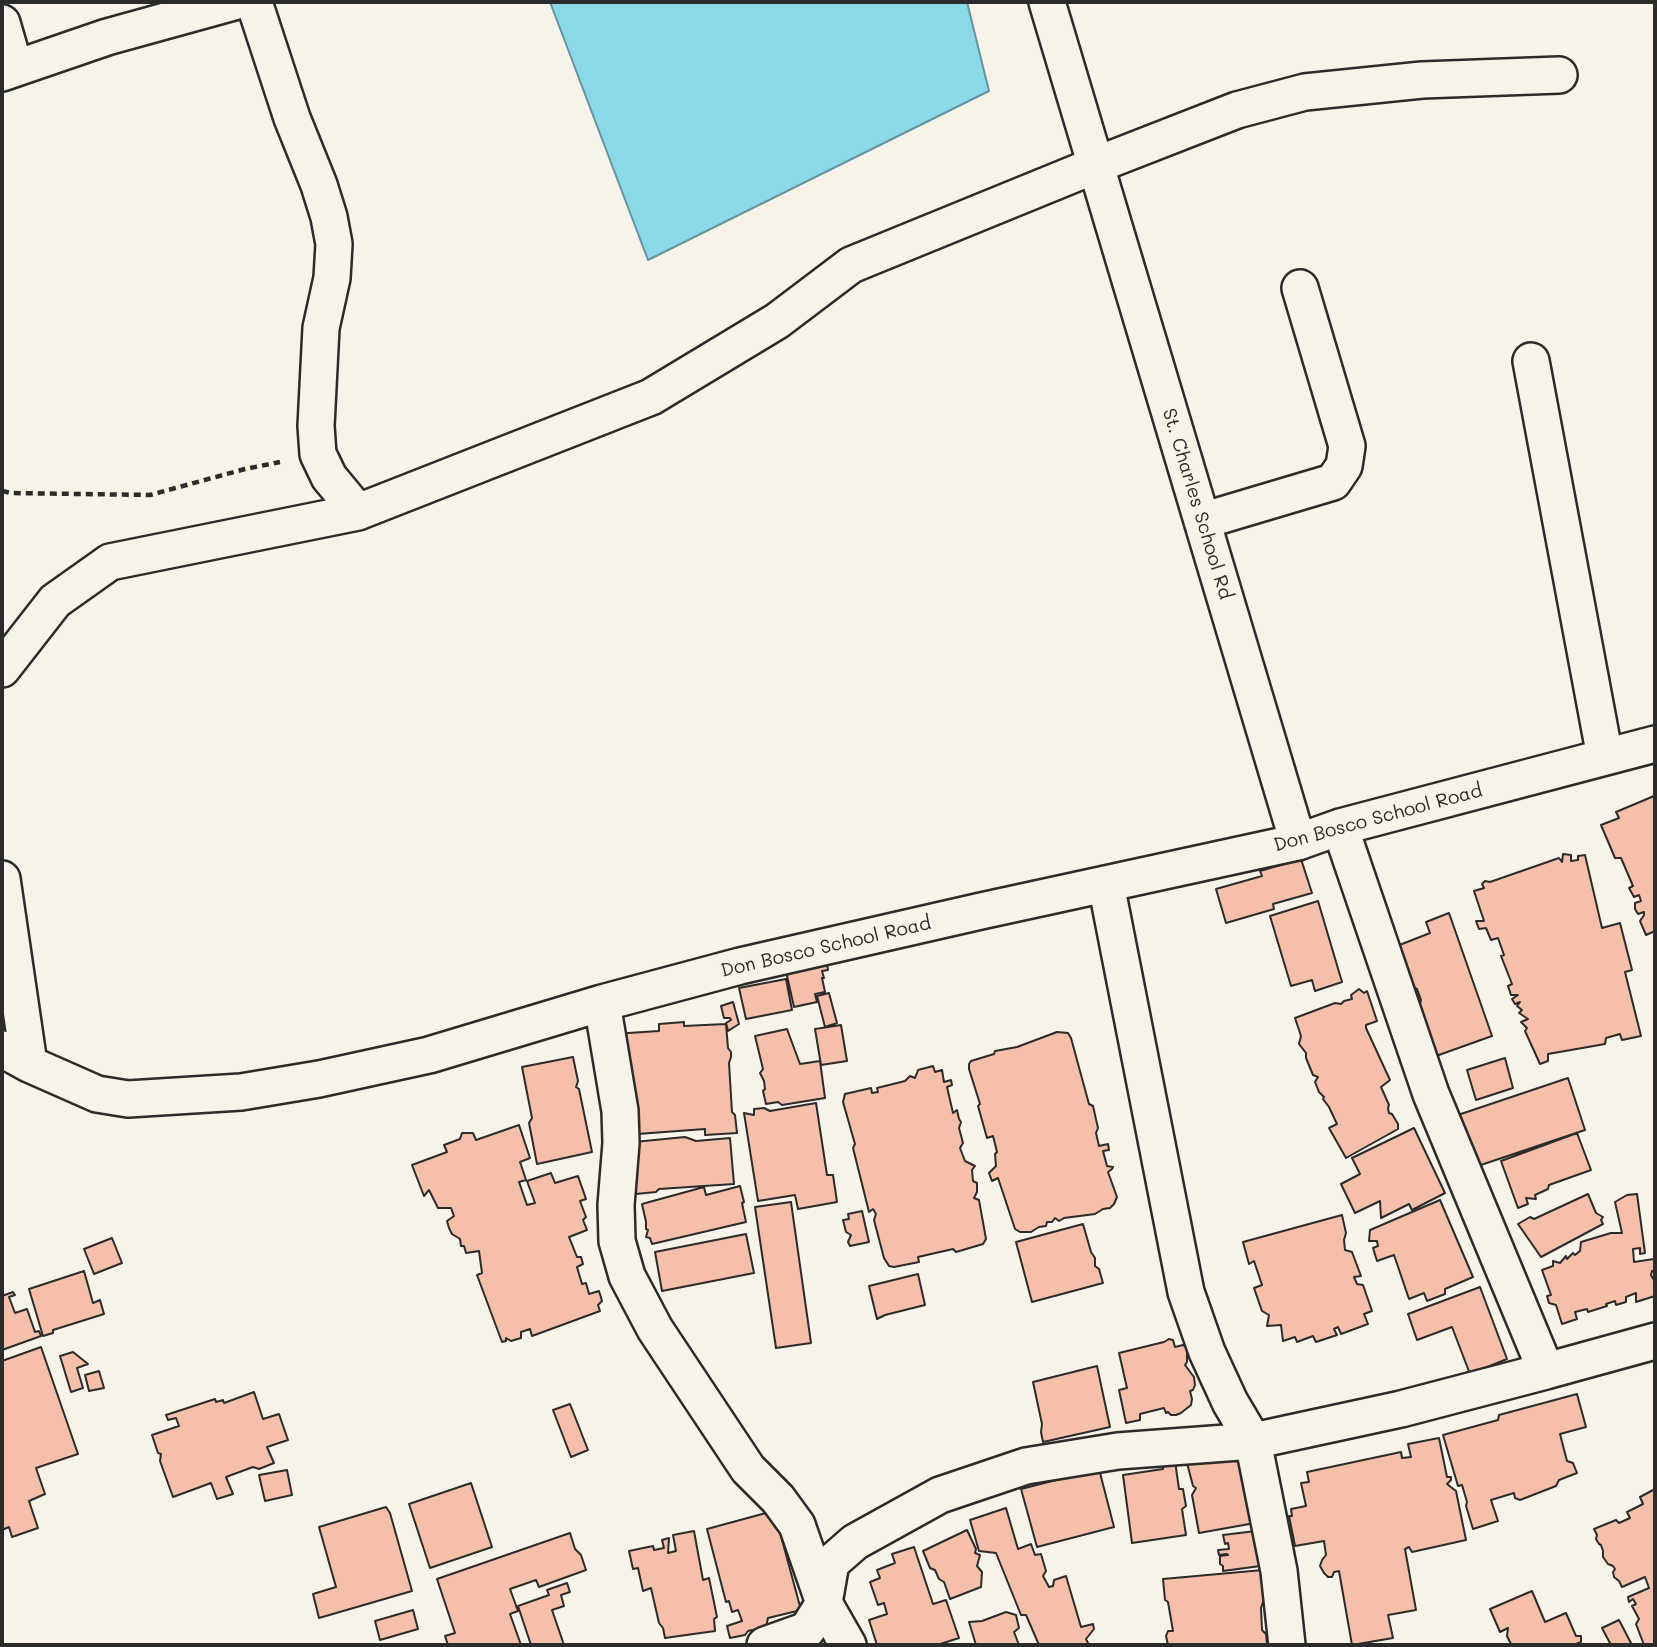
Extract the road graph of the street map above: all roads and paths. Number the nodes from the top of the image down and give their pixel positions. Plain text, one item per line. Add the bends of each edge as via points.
1 (234, 2) edge
2 (254, 2) edge
3 (1046, 2) edge
4 (2, 23) edge
5 (8, 71) edge
6 (1559, 75) dead end
7 (1096, 165) junction
8 (1300, 288) dead end
9 (1531, 360) dead end
10 (318, 454) junction
11 (2, 491) edge
12 (358, 512) junction
13 (1202, 521) junction
14 (2, 669) edge
15 (1655, 744) edge
16 (1605, 757) junction
17 (1340, 827) junction
18 (1298, 842) junction
19 (2, 880) edge
20 (1106, 884) junction
21 (602, 1003) junction
22 (15, 1057) edge
23 (1655, 1341) edge
24 (1546, 1371) junction
25 (1252, 1441) junction
26 (824, 1603) junction
27 (765, 1645) edge
28 (848, 1645) edge
29 (1287, 1645) edge

1 - 5 street via 107,37
2 - 10 street via 330,217 334,244 321,328
3 - 7 street, St. Charles School Rd
4 - 5 street
6 - 7 street via 1422,80 1305,92 1237,110
7 - 12 street via 851,265 777,321 651,397
7 - 13 street, St. Charles School Rd
8 - 13 street via 1347,446 1344,466 1333,482
9 - 16 street
10 - 11 path via 150,495
10 - 12 street via 329,477
12 - 14 street via 110,562 55,601
13 - 18 street, St. Charles School Rd
15 - 16 street, Don Bosco School Road
16 - 17 street, Don Bosco School Road
17 - 18 street, Don Bosco School Road
17 - 24 street via 1431,1094
18 - 20 street, Don Bosco School Road
19 - 22 street
20 - 21 street, Don Bosco School Road via 740,966
20 - 25 street via 1186,1292 1207,1352
21 - 22 street, Don Bosco School Road via 429,1055 242,1092 128,1099 97,1094
21 - 26 street via 620,1111 617,1241 626,1276 655,1329 748,1469 797,1525
23 - 24 street
24 - 25 street
25 - 26 street via 1118,1451 1026,1466 940,1495 855,1542 831,1563
25 - 29 street via 1279,1571
26 - 27 street via 807,1630
26 - 28 street

